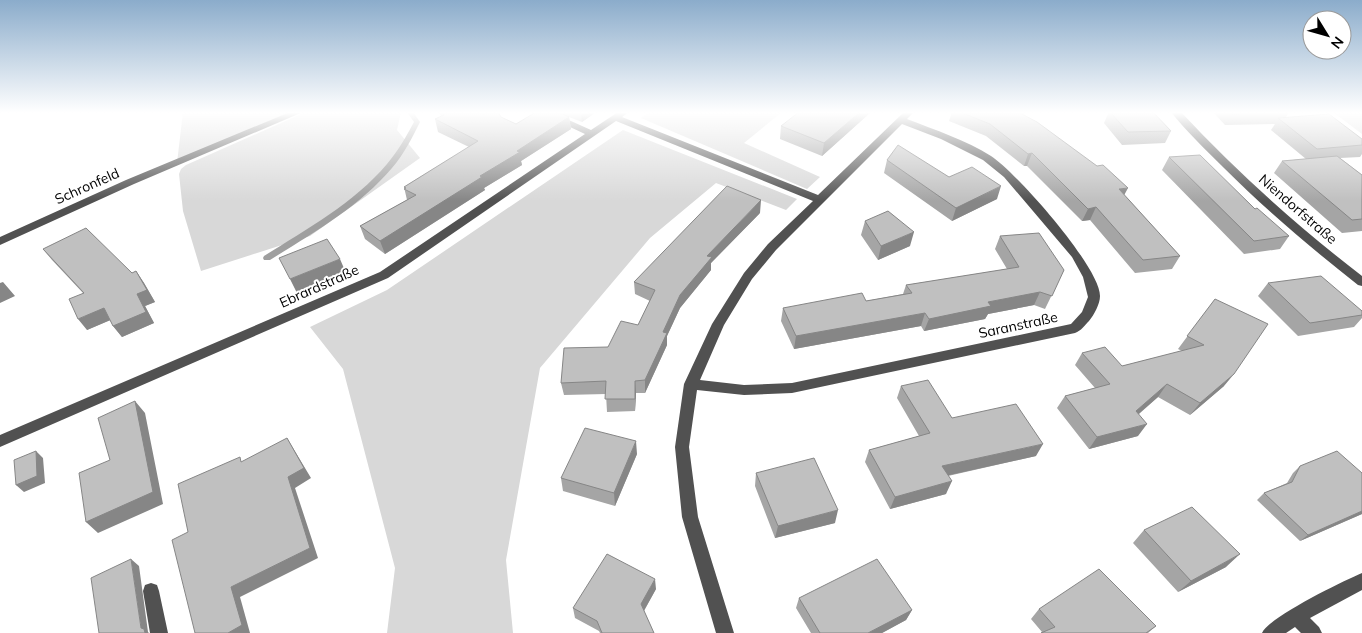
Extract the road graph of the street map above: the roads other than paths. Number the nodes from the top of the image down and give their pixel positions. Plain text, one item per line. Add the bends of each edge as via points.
1 (227, 142) edge
2 (582, 142) edge
3 (682, 142) edge
4 (879, 142) edge
5 (953, 142) edge
6 (1202, 142) edge
7 (820, 200) junction
8 (0, 241) edge
9 (1362, 282) edge
10 (691, 384) junction
11 (0, 441) edge
12 (1362, 581) edge
13 (151, 591) dead end
14 (1296, 616) junction
15 (159, 633) edge
16 (725, 633) edge
17 (1271, 633) edge
18 (1313, 633) edge

1 - 8 street, Schronfeld
2 - 11 street, Ebrardstraße via 384,275
3 - 7 street
4 - 7 street
5 - 10 street, Saranstraße via 987,158 1008,175 1076,255 1089,277 1094,297 1088,314 1075,328 792,388 744,390
6 - 9 street, Niendorfstraße via 1264,202
7 - 10 street via 772,247 748,276 718,324
10 - 16 street via 682,446 690,517
12 - 14 street
13 - 15 street
14 - 17 street
14 - 18 street

